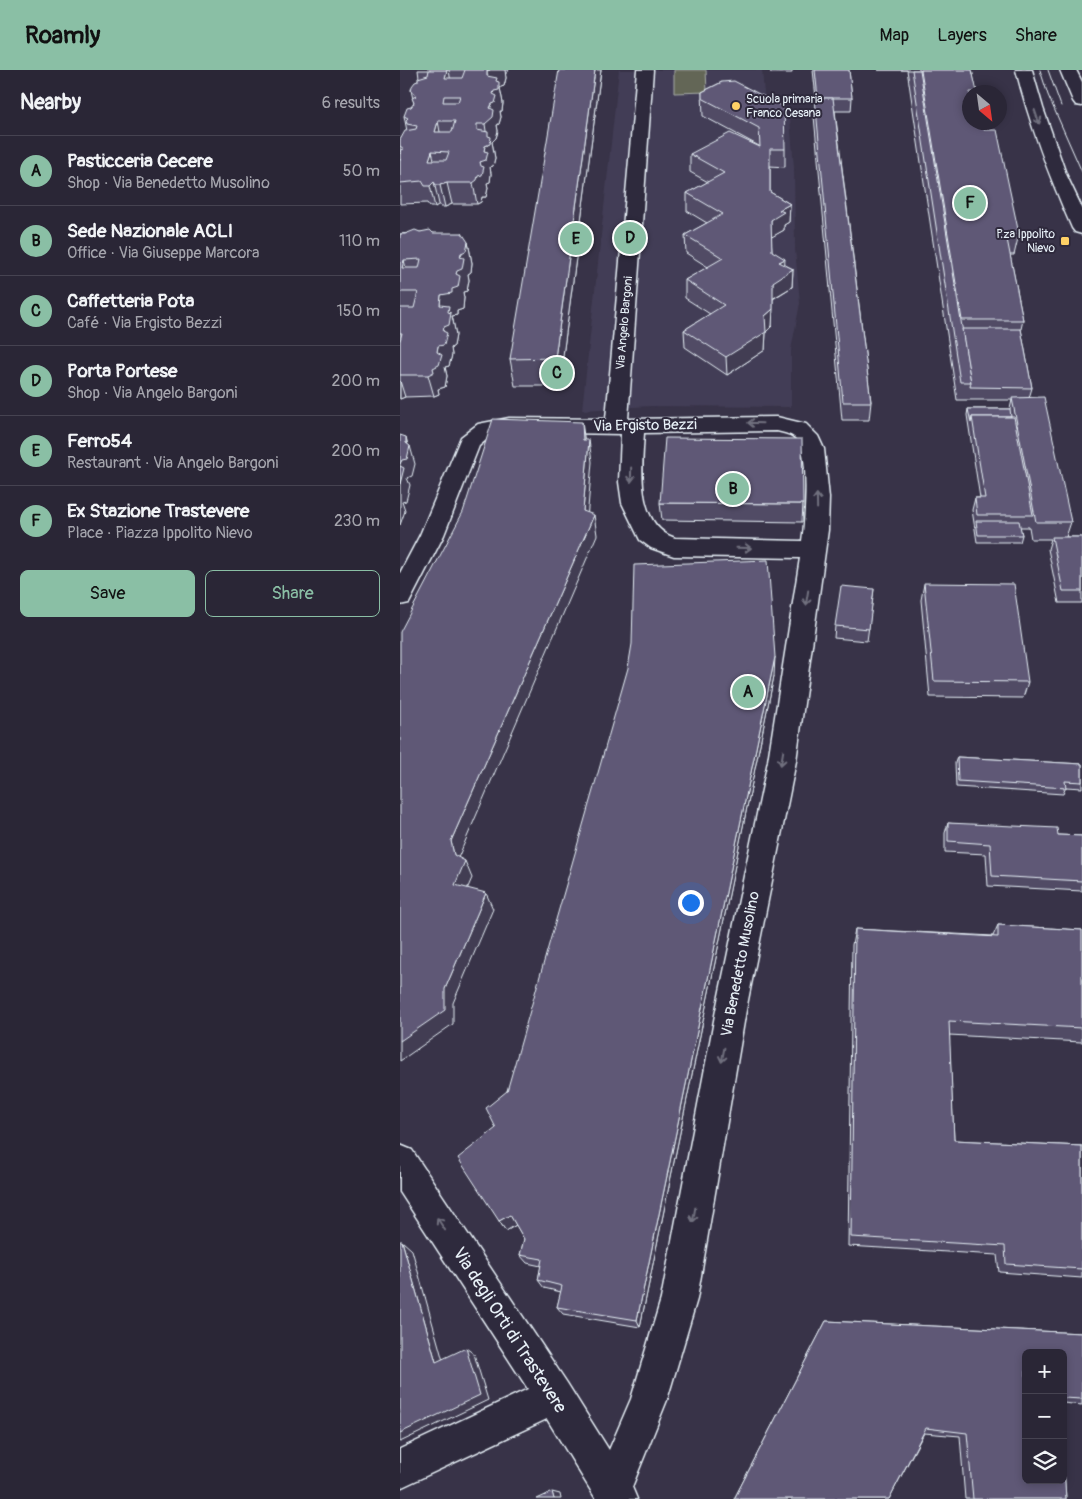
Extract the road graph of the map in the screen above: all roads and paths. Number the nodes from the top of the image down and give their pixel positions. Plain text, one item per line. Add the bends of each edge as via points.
1 (645, 70) edge
2 (1024, 70) edge
3 (1068, 70) edge
4 (1082, 101) edge
5 (1082, 228) edge
6 (625, 426) junction
7 (802, 432) joint
8 (814, 550) junction
9 (400, 596) edge
10 (400, 1162) edge
11 (554, 1396) junction
12 (400, 1469) edge
13 (615, 1494) edge

1 - 6 street, Via Angelo Bargoni
2 -> 5 street via 1054,166
3 - 4 street
7 -> 6 street, Via Ergisto Bezzi via 777,424
6 -> 8 street, Via Angelo Bargoni via 631,492 644,528 653,538 674,547
6 - 9 street, Via Ergisto Bezzi via 509,425 486,429 469,442 432,535
8 -> 7 street, Via Benedetto Musolino via 818,502 815,451 812,442
8 -> 13 street, Via Benedetto Musolino via 782,761 731,1010 679,1299 649,1400
11 -> 10 street, Via degli Orti di Trastevere
11 - 12 street
11 - 13 street, Via degli Orti di Trastevere

